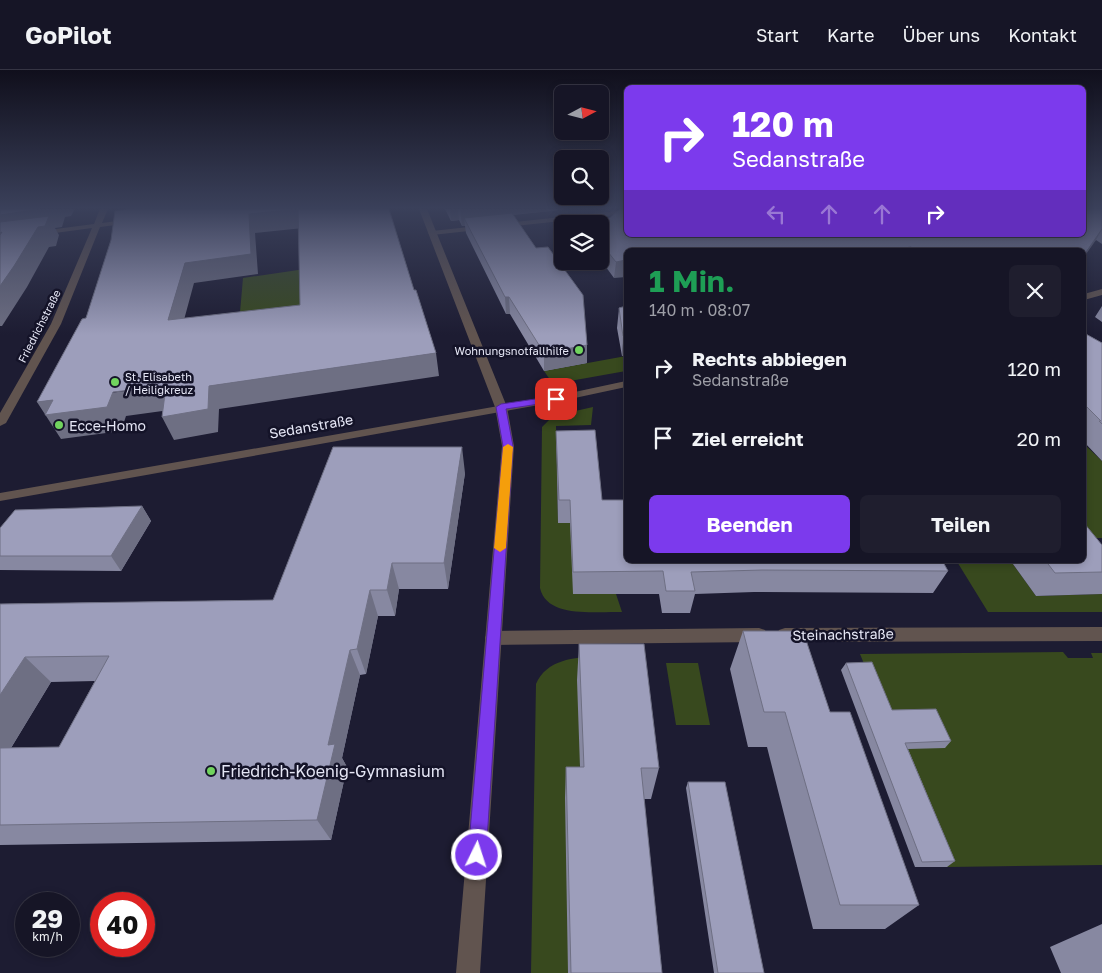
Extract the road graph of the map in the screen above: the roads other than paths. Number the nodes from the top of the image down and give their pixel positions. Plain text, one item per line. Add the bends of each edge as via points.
1 (88, 251) edge
2 (439, 251) edge
3 (1102, 292) edge
4 (1086, 296) edge
5 (624, 384) edge
6 (501, 407) junction
7 (0, 423) edge
8 (0, 496) edge
9 (1102, 634) edge
10 (493, 638) junction
11 (468, 973) edge

1 - 7 street, Friedrichstraße via 56,324
2 - 6 street
3 - 4 street
5 - 6 street, Sedanstraße
6 - 8 street, Sedanstraße
6 - 10 street via 508,446
9 - 10 street, Steinachstraße
10 - 11 street

